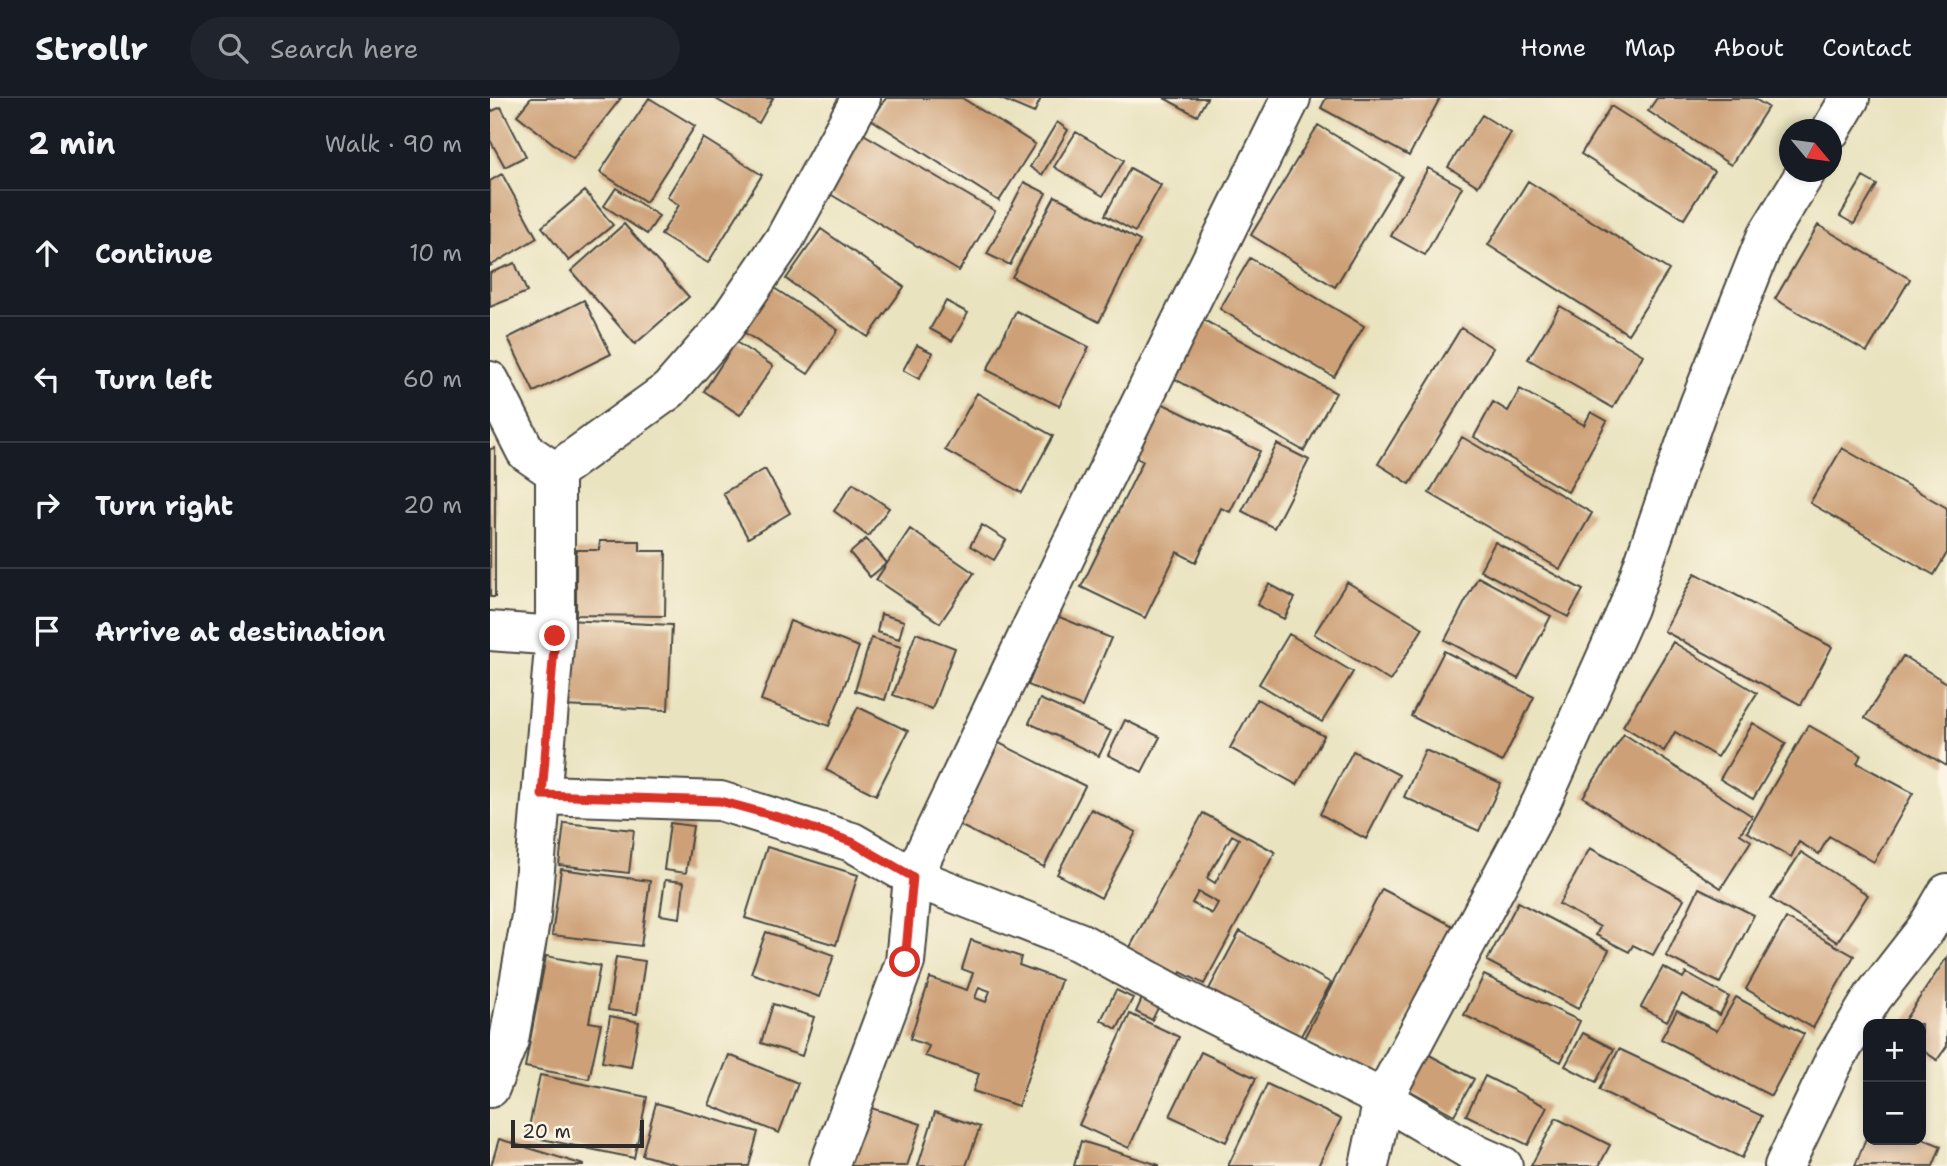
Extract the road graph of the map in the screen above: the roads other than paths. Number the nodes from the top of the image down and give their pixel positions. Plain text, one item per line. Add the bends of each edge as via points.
1 (861, 98) edge
2 (1291, 98) edge
3 (1850, 98) edge
4 (1838, 119) edge
5 (1800, 182) edge
6 (490, 381) edge
7 (555, 472) junction
8 (490, 631) edge
9 (555, 636) junction
10 (542, 795) junction
11 (913, 877) junction
12 (1947, 893) edge
13 (490, 1088) edge
14 (1383, 1098) junction
15 (829, 1166) edge
16 (1369, 1166) edge
17 (1503, 1166) edge
18 (1784, 1166) edge

1 - 7 street via 783,240 725,326 669,390
2 - 11 street
3 - 4 street
5 - 14 street via 1766,237 1699,405 1628,608 1541,803
6 - 7 street via 526,452
7 - 9 street
8 - 9 street
9 - 10 street
10 - 11 street via 720,801 852,842
10 - 13 street via 531,916 509,1040
11 - 14 street via 1079,942
11 - 15 street via 905,962
12 - 18 street via 1834,1061
14 - 16 street
14 - 17 street via 1478,1156

